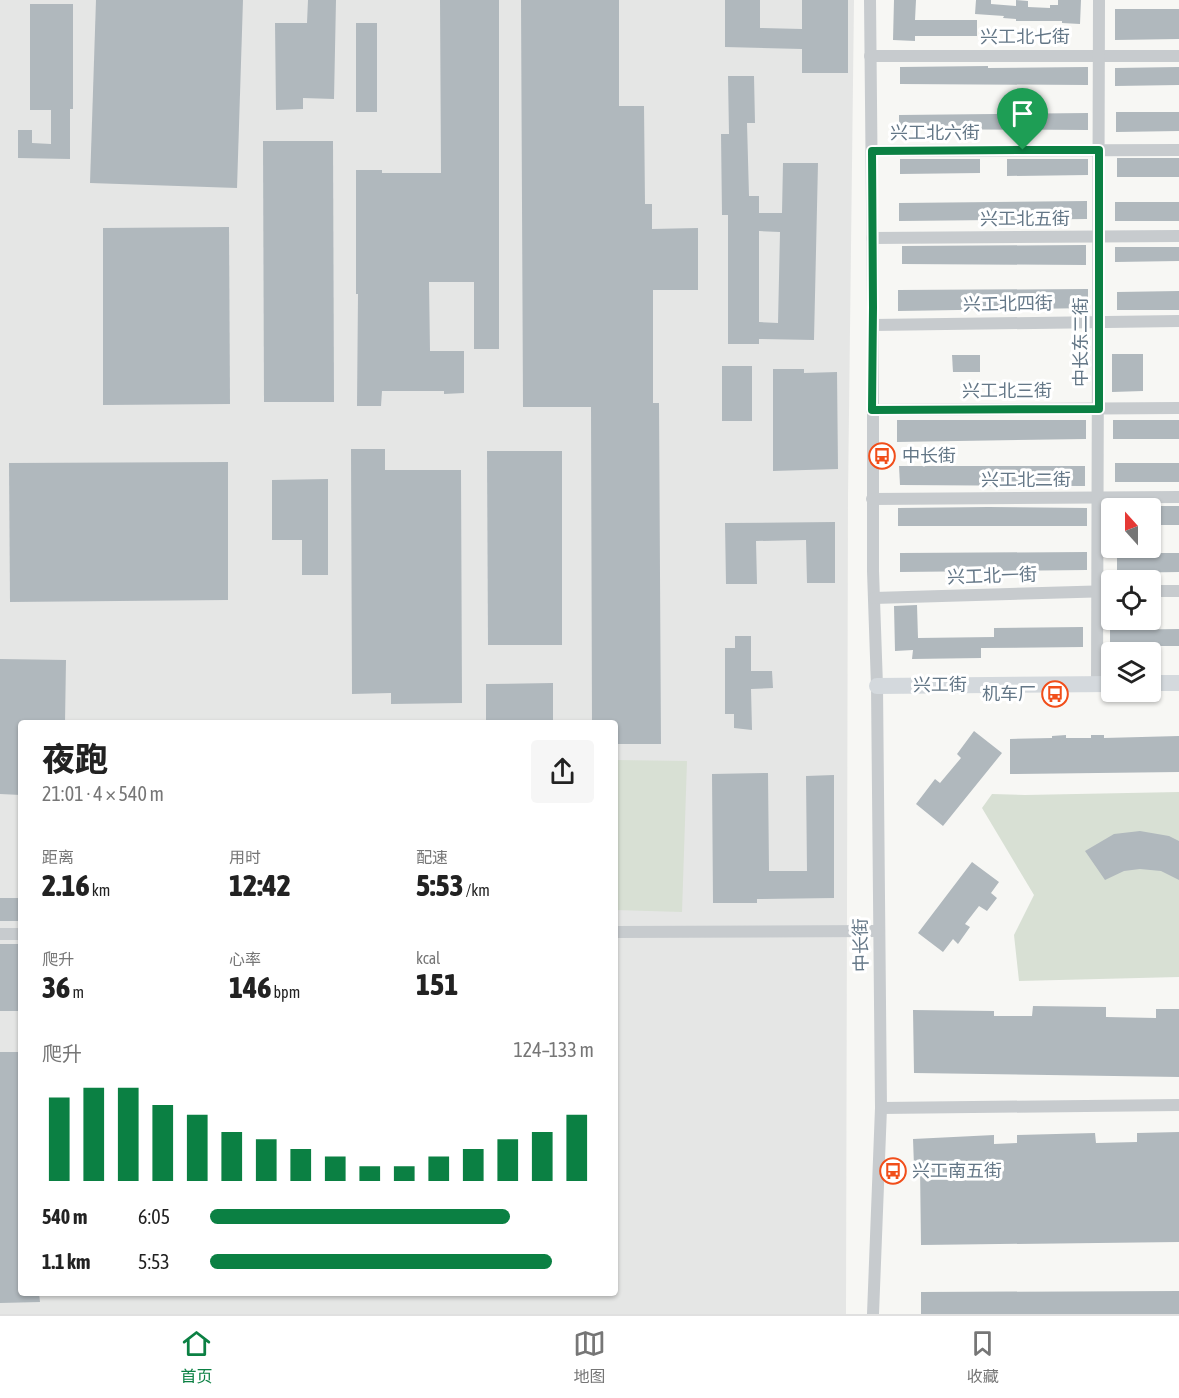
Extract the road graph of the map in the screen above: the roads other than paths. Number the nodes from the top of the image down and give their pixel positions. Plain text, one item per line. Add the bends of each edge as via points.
1 (870, 0) edge
2 (1099, 0) edge
3 (1099, 55) junction
4 (870, 56) junction
5 (1179, 56) edge
6 (1099, 150) junction
7 (1179, 150) edge
8 (872, 151) junction
9 (1179, 236) edge
10 (1099, 237) junction
11 (872, 238) junction
12 (1099, 321) junction
13 (1179, 321) edge
14 (873, 325) junction
15 (1179, 408) edge
16 (1099, 409) junction
17 (872, 410) junction
18 (1179, 497) edge
19 (1098, 498) junction
20 (872, 499) junction
21 (1098, 591) junction
22 (1161, 591) edge
23 (1179, 591) edge
24 (874, 598) junction
25 (1101, 642) edge
26 (1161, 683) edge
27 (1179, 683) edge
28 (1101, 684) edge
29 (876, 686) junction
30 (879, 931) junction
31 (618, 932) edge
32 (0, 934) edge
33 (18, 934) edge
34 (1179, 1105) edge
35 (880, 1107) junction
36 (873, 1314) edge

1 - 4 street, 中长街
2 - 3 street, 中长东二街
3 - 4 street, 兴工北七街
3 - 5 street, 兴工北七街
3 - 6 street, 中长东二街
4 - 8 street, 中长街
6 - 7 street, 兴工北六街
6 - 8 street, 兴工北六街
6 - 10 street, 中长东二街
8 - 11 street, 中长街
9 - 10 street, 兴工北五街
10 - 11 street, 兴工北五街
10 - 12 street, 中长东二街
11 - 14 street, 中长街
12 - 13 street, 兴工北四街
12 - 14 street, 兴工北四街
12 - 16 street, 中长东二街
14 - 17 street, 中长街
15 - 16 street, 兴工北三街
16 - 17 street, 兴工北三街
16 - 19 street, 中长东二街
17 - 20 street, 中长街
18 - 19 street, 兴工北二街
19 - 20 street, 兴工北二街
19 - 21 street, 中长东二街
20 - 24 street, 中长街
21 - 24 street, 兴工北一街
21 - 25 street, 中长东二街
22 - 23 street
24 - 29 street, 中长街
26 - 27 main road
28 - 29 main road, 兴工街
29 - 30 street, 中长街
30 - 31 street
30 - 35 street, 中长街
32 - 33 street
34 - 35 street
35 - 36 street, 中长街

